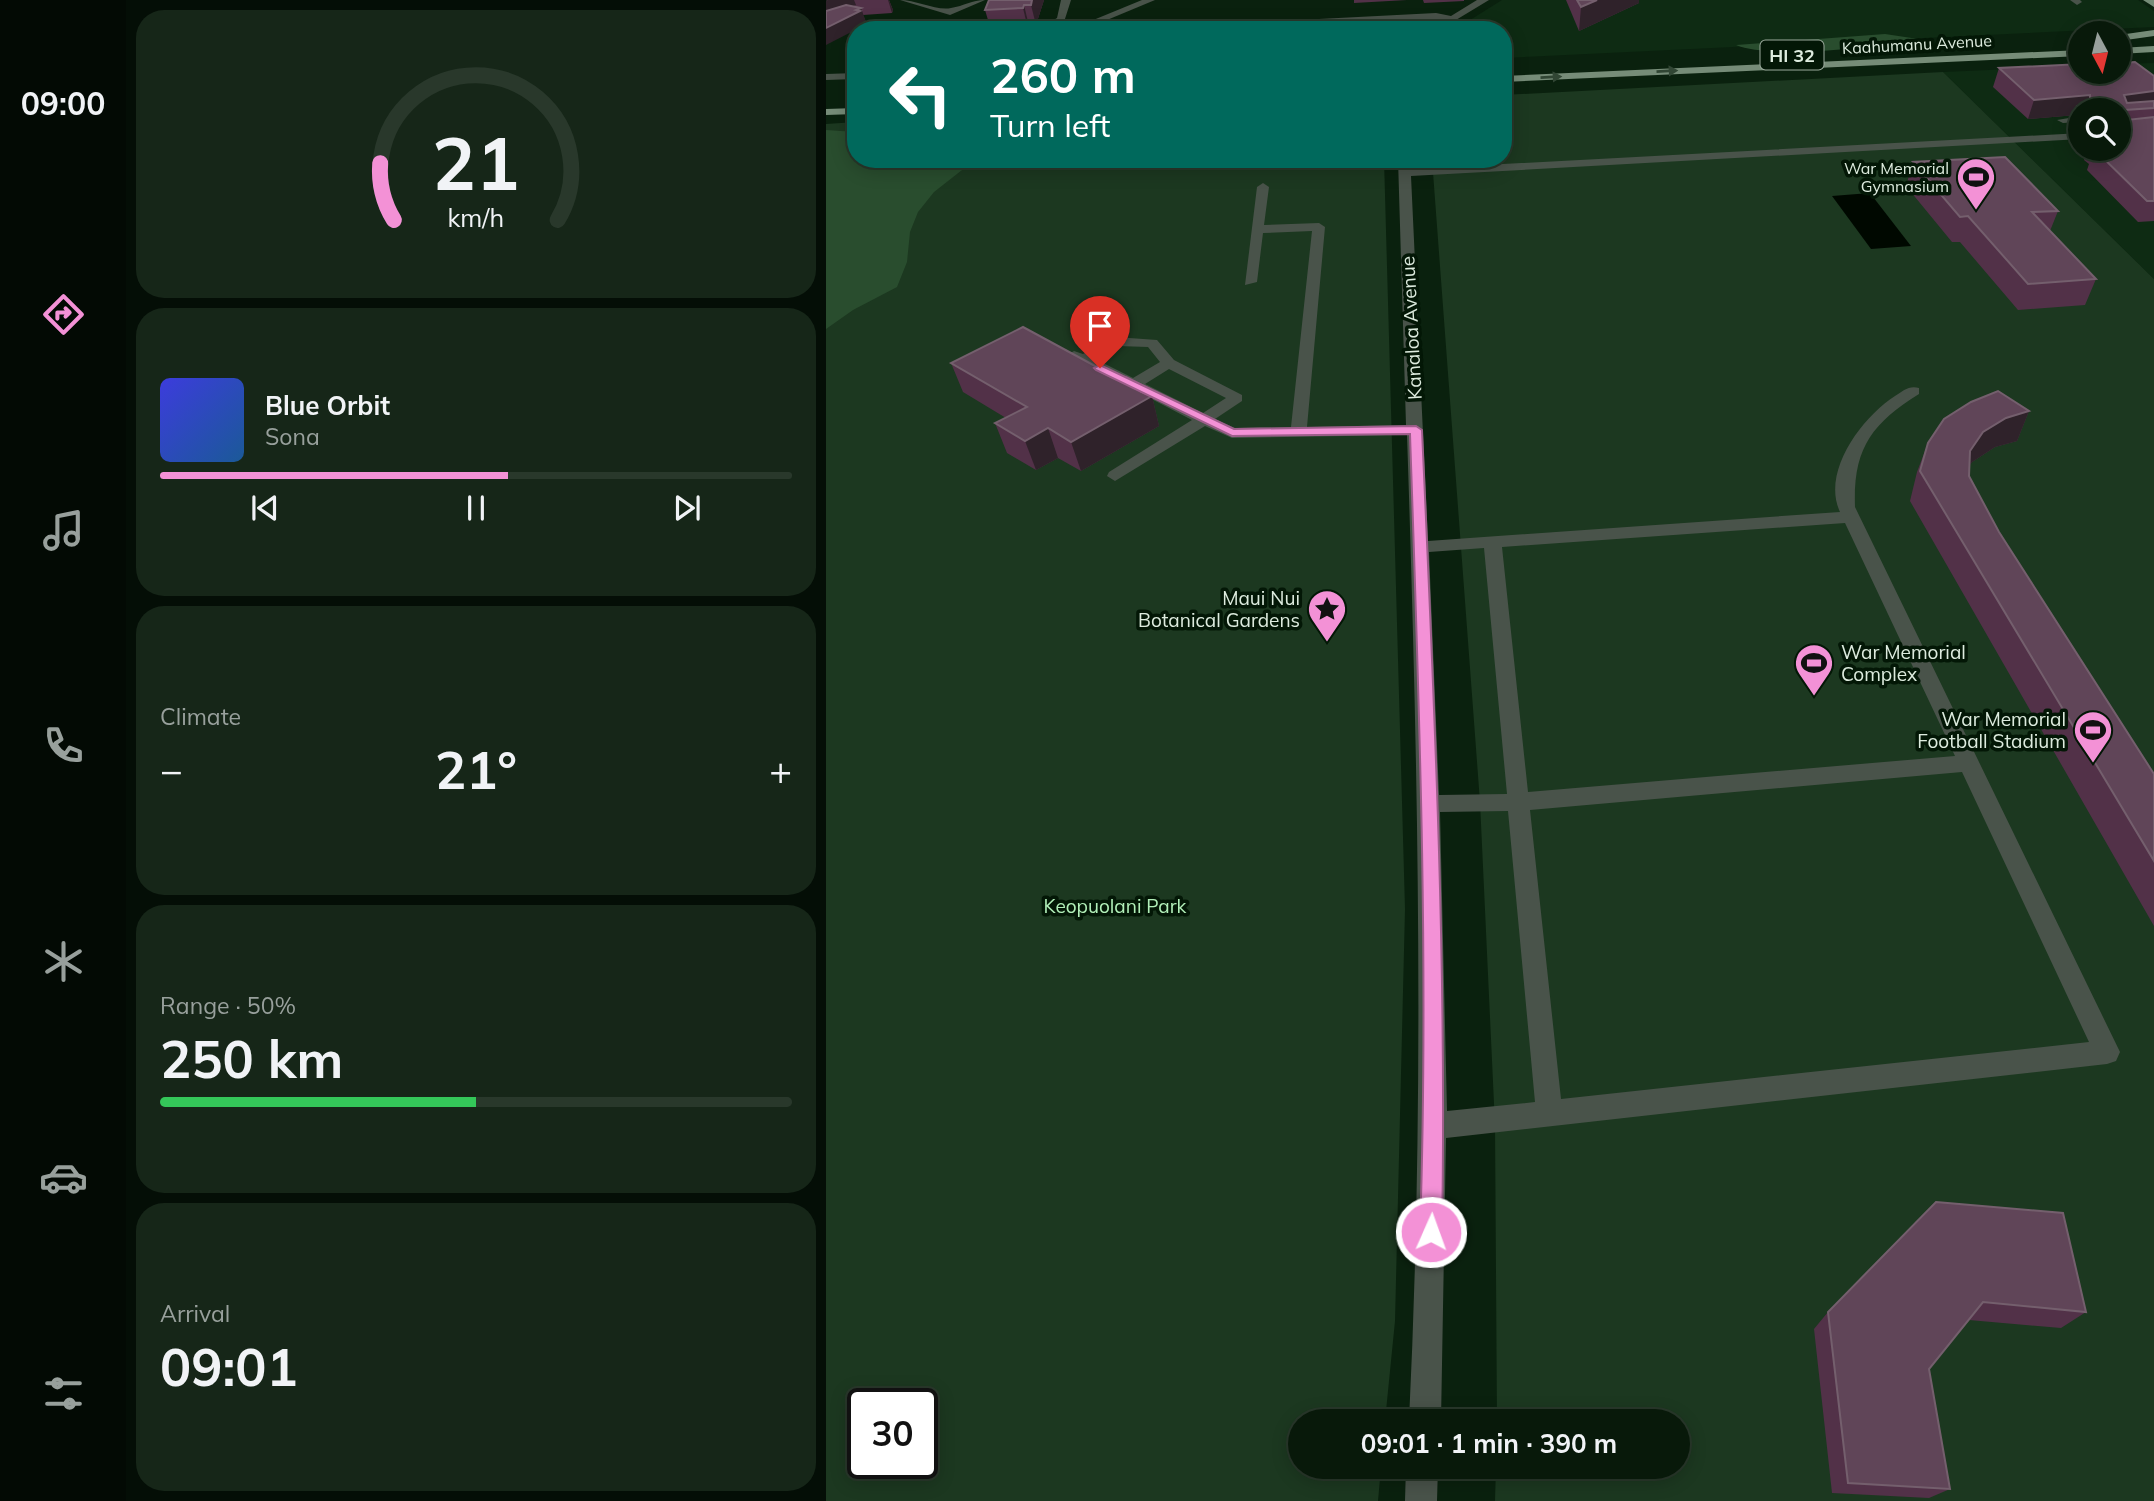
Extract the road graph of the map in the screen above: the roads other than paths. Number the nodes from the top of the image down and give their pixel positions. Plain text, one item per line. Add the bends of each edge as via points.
1 (905, 0) edge
2 (960, 0) edge
3 (978, 0) edge
4 (1066, 0) edge
5 (1150, 0) edge
6 (1485, 0) edge
7 (2148, 0) edge
8 (2154, 4) edge
9 (1412, 5) dead end
10 (1394, 6) dead end
11 (935, 9) junction
12 (1403, 17) junction
13 (1379, 18) junction
14 (1454, 19) junction
15 (1059, 21) edge
16 (1097, 21) edge
17 (1312, 21) edge
18 (1450, 21) edge
19 (2154, 33) edge
20 (2132, 37) edge
21 (2132, 39) edge
22 (2154, 39) edge
23 (2068, 43) edge
24 (2154, 49) edge
25 (2132, 50) edge
26 (2068, 53) edge
27 (1512, 68) edge
28 (847, 76) edge
29 (826, 77) edge
30 (1512, 79) edge
31 (847, 111) edge
32 (826, 112) edge
33 (2063, 120) dead end
34 (2068, 120) edge
35 (2068, 137) edge
36 (1512, 161) edge
37 (1404, 168) edge
38 (1263, 187) dead end
39 (1257, 229) junction
40 (1250, 282) dead end
41 (1169, 363) junction
42 (1133, 384) junction
43 (1914, 391) dead end
44 (1205, 420) junction
45 (1416, 430) junction
46 (1298, 432) junction
47 (1115, 476) dead end
48 (1850, 517) junction
49 (1493, 544) junction
50 (1421, 547) junction
51 (1968, 762) junction
52 (1518, 802) junction
53 (1430, 804) junction
54 (1549, 1114) junction
55 (1434, 1126) junction
56 (1425, 1409) edge
57 (1422, 1479) edge
58 (1421, 1501) edge

1 - 11 street
2 - 11 street
3 - 11 street via 957,11
4 - 15 street
5 - 16 street
6 - 14 street
7 - 8 main road
9 - 12 street via 1417,12
10 - 13 street via 1379,13
12 - 13 street
12 - 14 street
13 - 17 street
14 - 18 street
19 - 20 main road
21 - 22 main road
23 - 27 main road, Kaahumanu Avenue / HI 32
24 - 25 main road
30 -> 26 main road, Kaahumanu Avenue / HI 32
28 - 29 street
31 - 32 main road
33 - 34 street
35 - 36 street
37 - 45 street, Kanaloa Avenue
38 - 39 street
39 - 40 street
39 - 46 street via 1319,227
41 - 42 street
41 - 42 street via 1152,344 1115,341 1078,358
41 - 44 street via 1237,398
42 - 44 street
43 - 48 street via 1878,416 1854,448 1845,486
44 - 46 street via 1232,433
44 - 47 street
45 - 46 street
45 - 50 street, Kanaloa Avenue
48 - 49 street
48 - 51 street
49 - 50 street
49 - 52 street
50 - 53 street, Kanaloa Avenue
51 - 52 street
51 - 54 street via 2107,1052
52 - 53 street
52 - 54 street
53 - 55 street, Kanaloa Avenue
54 - 55 street
55 - 56 street, Kanaloa Avenue
57 - 58 street

